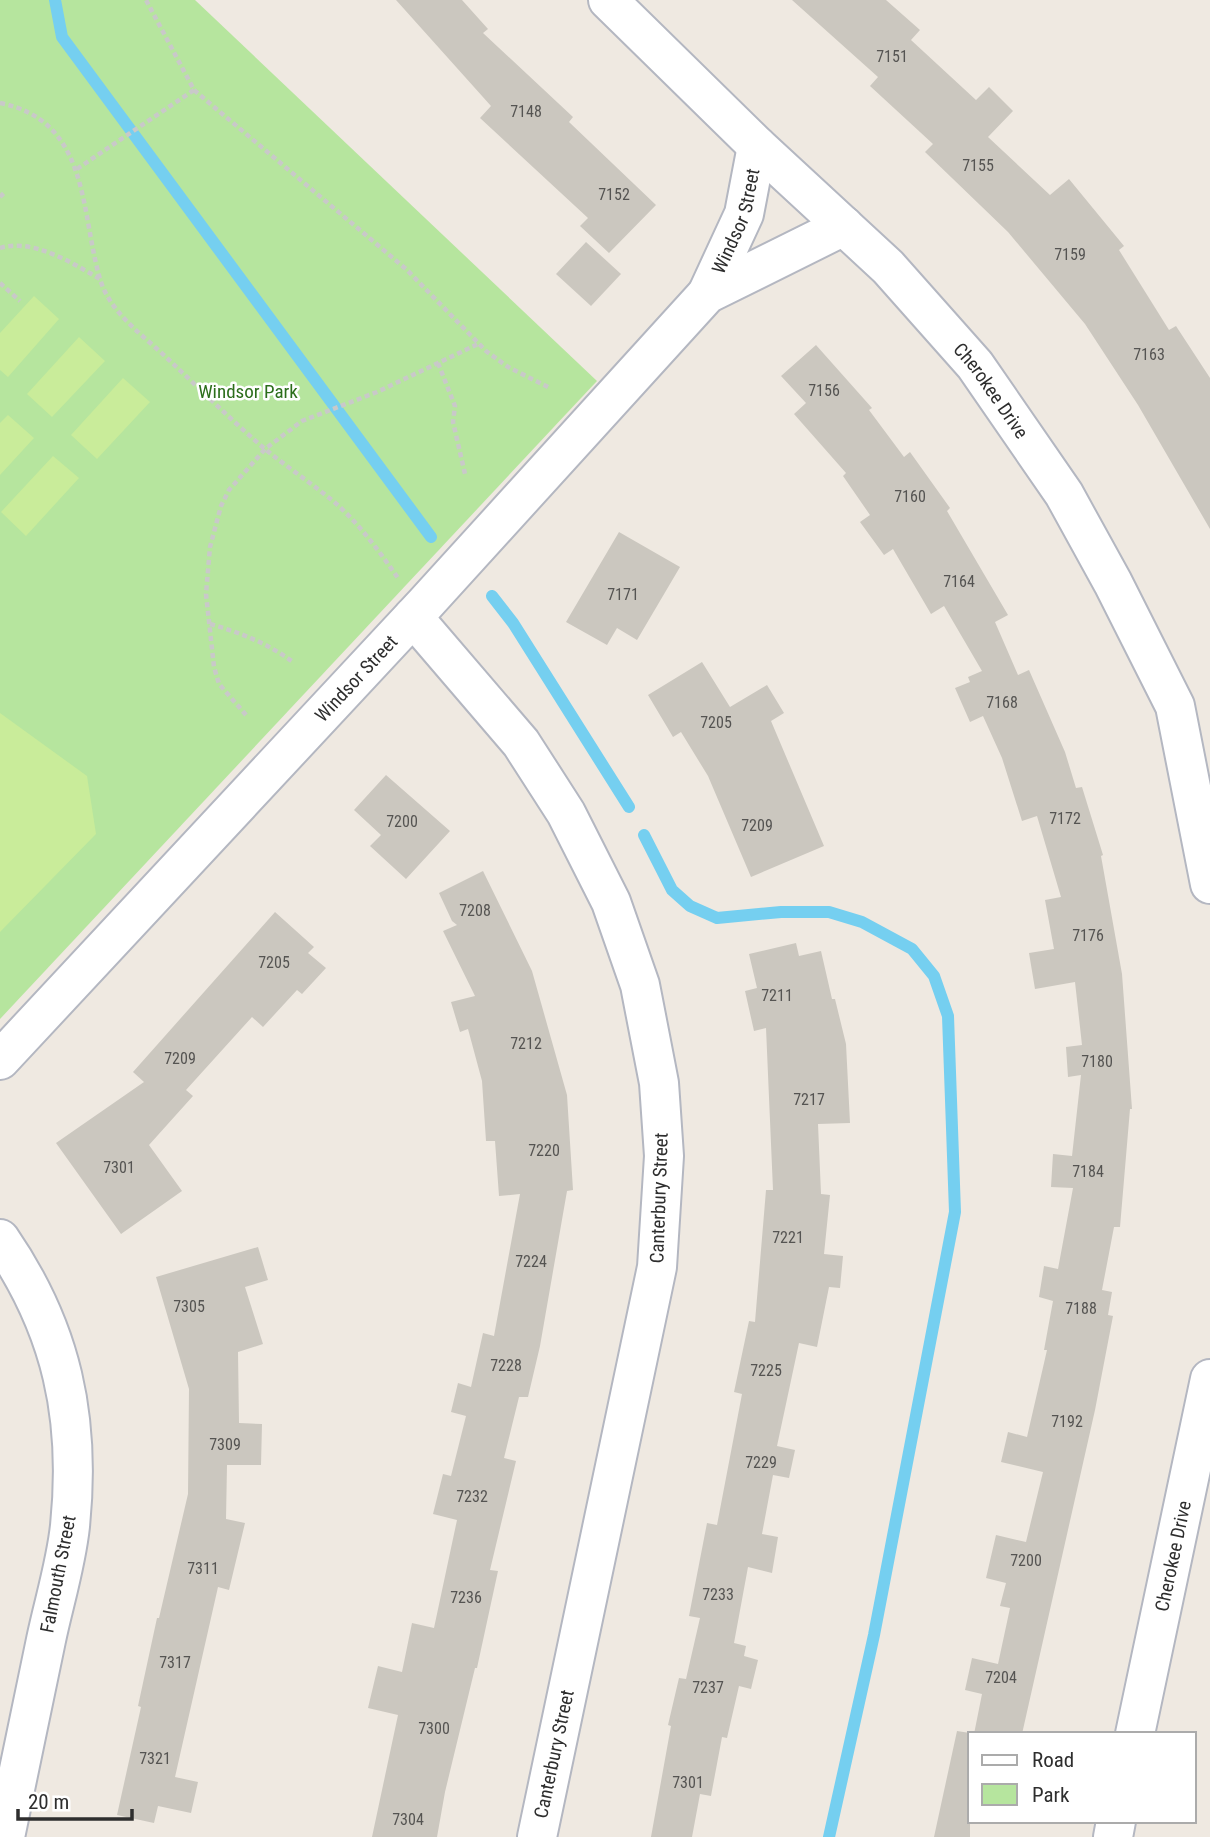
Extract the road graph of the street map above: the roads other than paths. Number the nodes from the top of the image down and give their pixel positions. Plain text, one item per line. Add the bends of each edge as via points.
1 (608, 0) edge
2 (757, 146) junction
3 (844, 226) junction
4 (707, 294) junction
5 (407, 600) junction
6 (1175, 706) junction
7 (1210, 746) edge
8 (1210, 884) edge
9 (0, 1060) edge
10 (0, 1239) edge
11 (1210, 1379) edge
12 (1195, 1522) edge
13 (1136, 1732) edge
14 (5, 1837) edge
15 (537, 1837) edge

1 - 2 street, Cherokee Drive
2 - 3 street, Cherokee Drive
2 - 4 street, Windsor Street via 744,214
3 - 4 street, Windsor Street
3 - 6 street, Cherokee Drive via 888,267 990,386 1064,494
4 - 5 street, Windsor Street
5 - 9 street, Windsor Street
5 - 15 street, Canterbury Street via 521,743 566,813 611,902 640,985 659,1083 664,1156 657,1267
6 - 7 street
6 - 8 street, Cherokee Drive
10 - 14 street, Falmouth Street via 42,1312 66,1384 74,1450 70,1528
11 - 12 street, Cherokee Drive
12 - 13 street, Cherokee Drive

